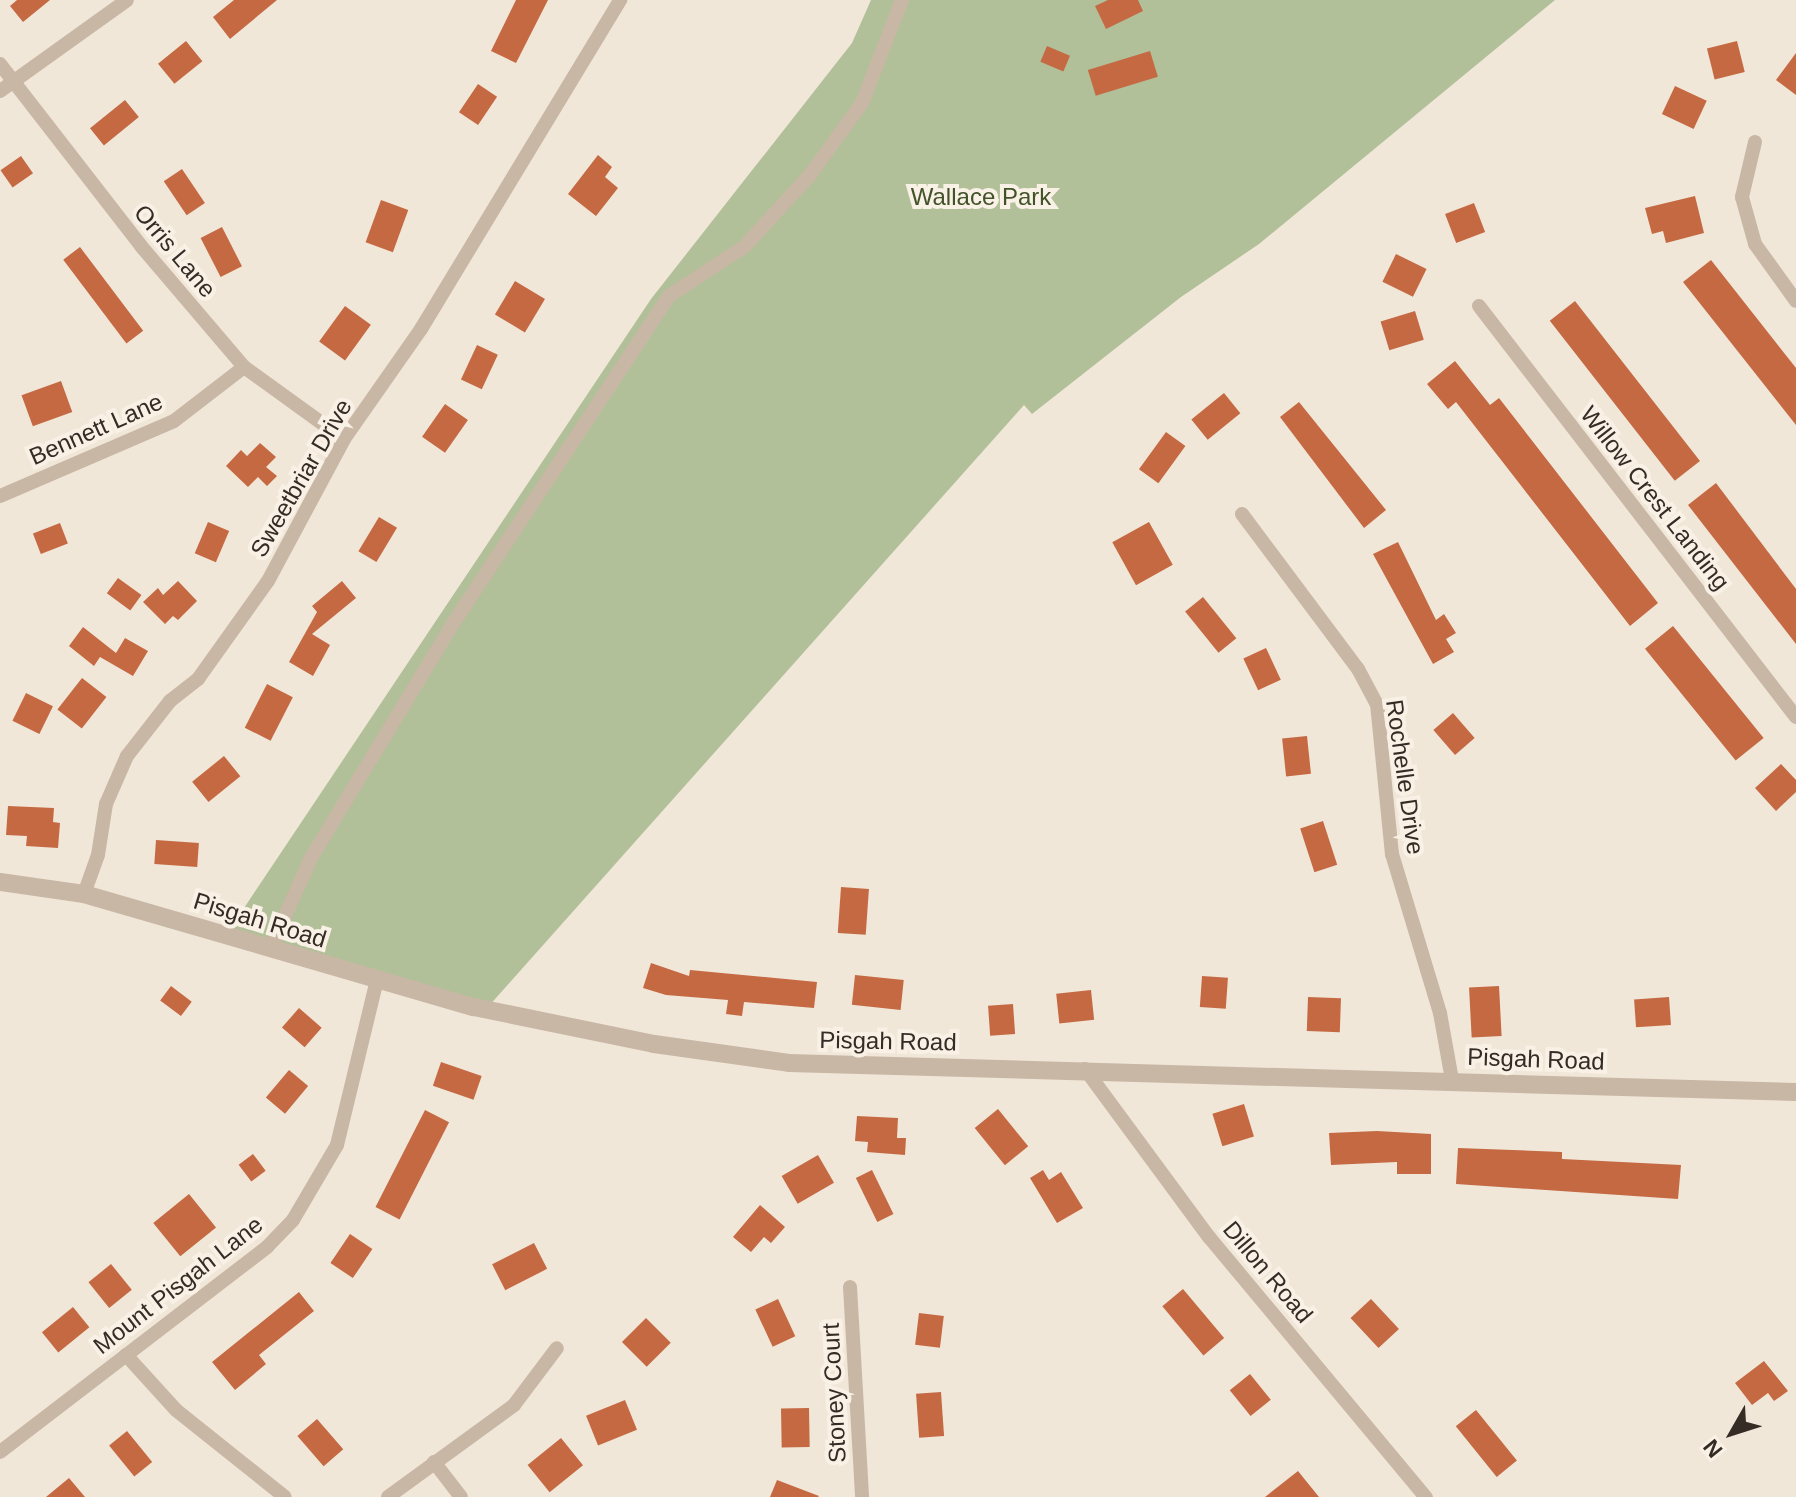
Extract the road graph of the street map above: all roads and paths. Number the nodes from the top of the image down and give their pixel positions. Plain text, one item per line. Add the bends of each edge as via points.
1 (127, 0) edge
2 (620, 0) edge
3 (902, 0) edge
4 (0, 64) edge
5 (13, 81) junction
6 (0, 91) edge
7 (1755, 142) dead end
8 (1796, 301) edge
9 (1479, 306) dead end
10 (244, 367) junction
11 (344, 439) junction
12 (0, 496) edge
13 (1242, 514) dead end
14 (1796, 717) edge
15 (0, 882) edge
16 (84, 894) junction
17 (271, 947) junction
18 (377, 980) junction
19 (1085, 1069) junction
20 (1452, 1080) junction
21 (1796, 1092) edge
22 (850, 1287) dead end
23 (557, 1348) dead end
24 (126, 1355) junction
25 (0, 1452) edge
26 (434, 1462) junction
27 (285, 1497) edge
28 (388, 1497) edge
29 (461, 1497) edge
30 (862, 1497) edge
31 (1426, 1497) edge

1 - 5 street
2 - 11 street, Sweetbriar Drive via 421,329
3 - 17 street via 862,103 810,175 744,247 669,296 454,622 311,858
4 - 5 street, Orris Lane
5 - 6 street
5 - 10 street, Orris Lane via 141,246
7 - 8 street via 1742,197 1755,244
9 - 14 street, Willow Crest Landing
10 - 11 street, Orris Lane
10 - 12 street, Bennett Lane via 174,421
11 - 16 street, Sweetbriar Drive via 268,581 198,679 170,701 127,756 106,804 98,855
13 - 20 street, Rochelle Drive via 1358,669 1377,704 1392,854 1440,1013
15 - 16 street, Pisgah Road
16 - 17 street, Pisgah Road
17 - 18 street, Pisgah Road
18 - 19 street, Pisgah Road via 474,1007 624,1038 789,1063
18 - 24 street, Mount Pisgah Lane via 337,1145 293,1220 267,1247
19 - 20 street, Pisgah Road
19 - 31 street, Dillon Road via 1209,1237
20 - 21 street, Pisgah Road
22 - 30 street, Stoney Court
23 - 26 street via 514,1405
24 - 25 street, Mount Pisgah Lane
24 - 27 street via 176,1410
26 - 28 street
26 - 29 street

